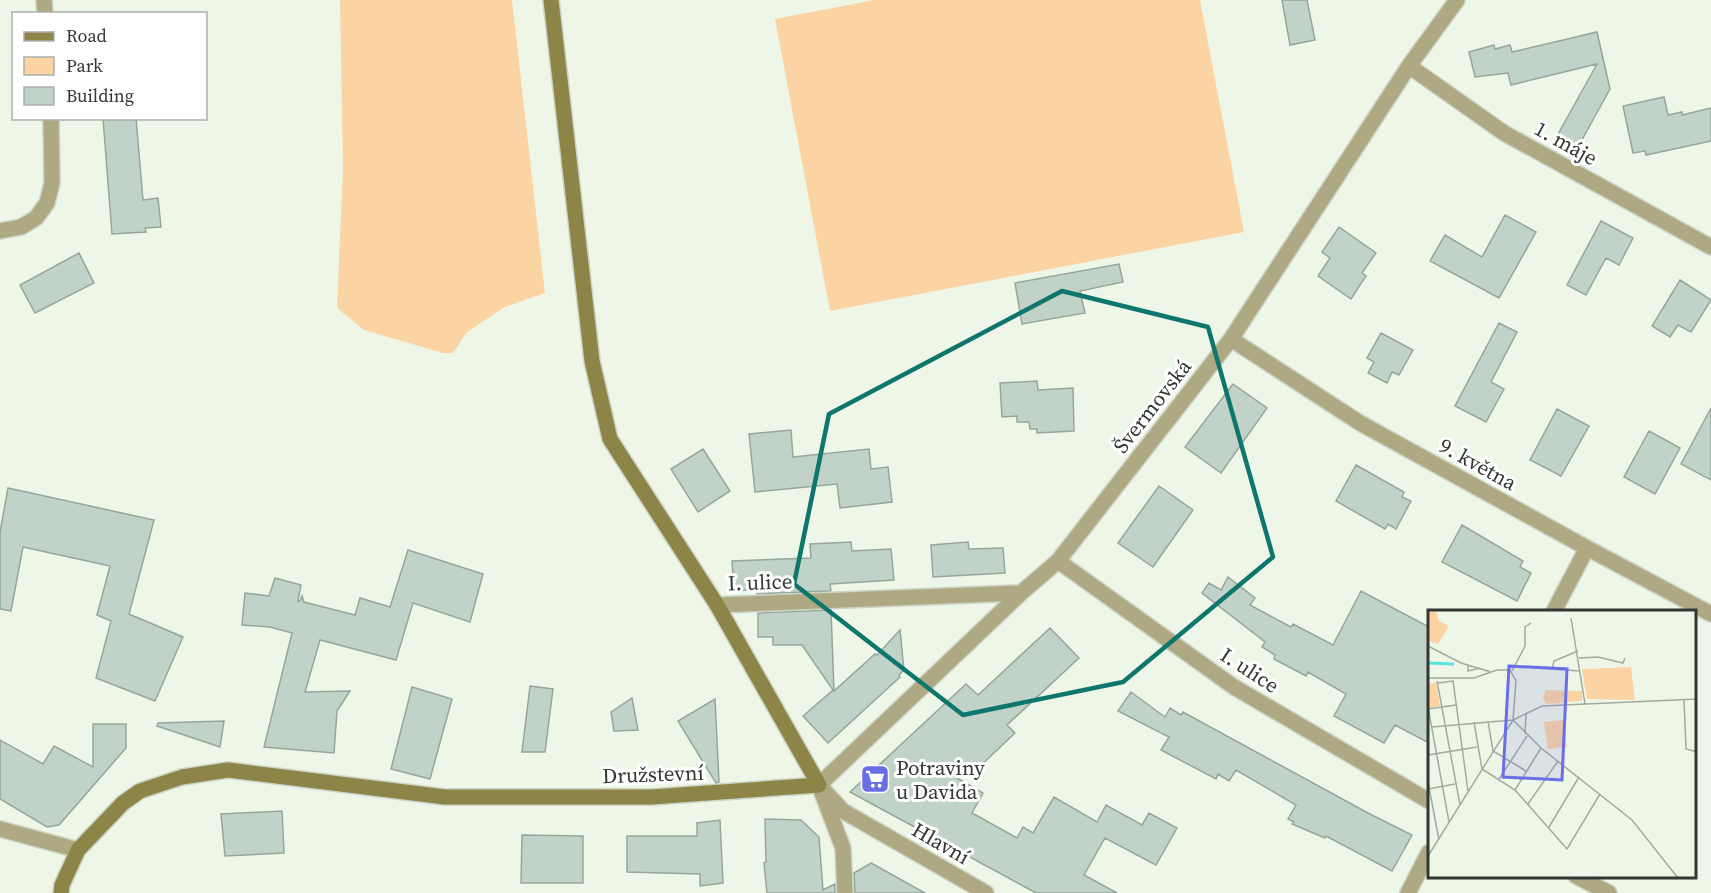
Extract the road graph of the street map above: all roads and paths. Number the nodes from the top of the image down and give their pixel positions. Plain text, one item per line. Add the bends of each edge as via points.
1 (551, 0) edge
2 (1457, 0) edge
3 (1409, 66) junction
4 (51, 120) edge
5 (0, 231) edge
6 (1711, 247) edge
7 (1231, 339) junction
8 (1587, 548) junction
9 (1058, 561) junction
10 (1021, 593) junction
11 (717, 605) junction
12 (1555, 610) edge
13 (1711, 614) edge
14 (819, 785) junction
15 (1428, 800) edge
16 (0, 829) edge
17 (78, 850) junction
18 (1428, 854) edge
19 (1580, 878) edge
20 (61, 893) edge
21 (845, 893) edge
22 (986, 893) edge
23 (1408, 893) edge
24 (1609, 893) edge

1 - 11 main road via 592,361 610,439
2 - 3 street, Švermovská
3 - 6 street, 1. máje via 1504,133
3 - 7 street, Švermovská
4 - 5 street via 52,183 47,203 36,218 21,227
7 - 8 street, 9. května via 1360,423
7 - 9 street, Švermovská
8 - 12 street
8 - 13 street, 9. května
9 - 10 street, Švermovská
9 - 15 street, I. ulice via 1234,687
10 - 11 street, I. ulice
10 - 14 street, Švermovská
11 - 14 main road
14 - 17 main road, Družstevní via 651,797 445,797 228,770 182,777 140,791 123,803
14 - 21 street via 843,848
14 - 22 street, Hlavní via 843,811
16 - 17 street
17 - 20 main road, Družstevní
18 - 23 street
19 - 24 street

